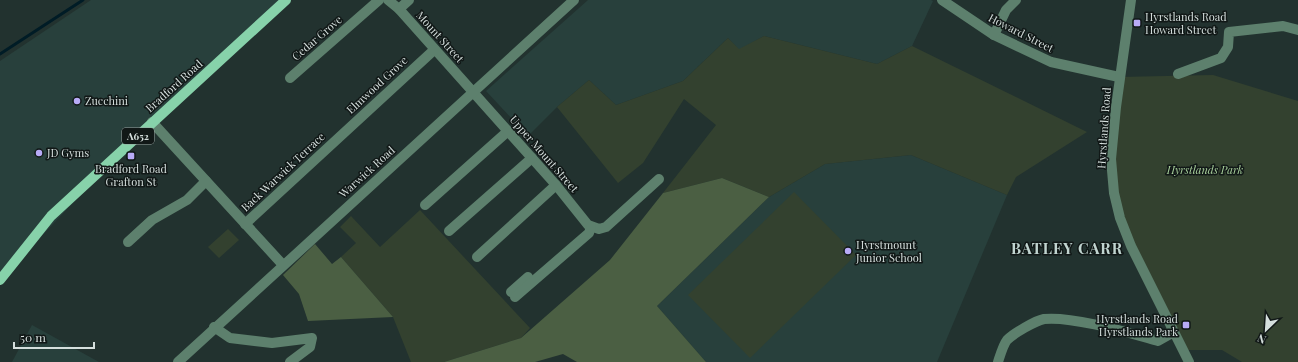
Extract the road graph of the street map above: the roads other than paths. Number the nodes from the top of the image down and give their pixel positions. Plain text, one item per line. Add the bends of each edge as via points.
1 (286, 0) edge
2 (379, 0) edge
3 (388, 0) edge
4 (409, 0) edge
5 (574, 0) edge
6 (942, 0) edge
7 (1016, 0) edge
8 (1131, 0) edge
9 (399, 10) junction
10 (1298, 30) edge
11 (994, 35) junction
12 (434, 50) junction
13 (1178, 74) dead end
14 (1119, 77) junction
15 (290, 78) dead end
16 (473, 91) junction
17 (152, 122) junction
18 (508, 131) junction
19 (336, 139) joint
20 (532, 158) junction
21 (658, 179) dead end
22 (206, 181) junction
23 (556, 185) junction
24 (424, 205) dead end
25 (245, 224) junction
26 (593, 227) junction
27 (449, 231) dead end
28 (128, 242) dead end
29 (477, 257) dead end
30 (282, 266) junction
31 (0, 280) edge
32 (513, 295) dead end
33 (214, 327) junction
34 (1174, 332) junction
35 (1002, 360) edge
36 (178, 362) edge
37 (290, 362) edge
38 (1189, 362) edge

1 - 17 main road, Bradford Road / A652
2 - 15 street, Cedar Grove
3 - 9 street, Mount Street
4 - 9 street
5 - 16 street, Warwick Road
6 - 11 street, Howard Street
7 - 11 street via 1006,10
8 - 14 street, Hyrstlands Road
9 - 12 street, Mount Street
10 - 13 street via 1283,26 1229,32 1228,47 1221,58
11 - 14 street, Howard Street via 1051,62
12 - 16 street, Mount Street
12 - 19 street, Elmwood Grove
14 - 34 street, Hyrstlands Road via 1111,160 1114,193 1131,246
16 - 18 street, Upper Mount Street
16 - 30 street, Warwick Road
17 - 22 street
17 - 31 main road, Bradford Road / A652 via 51,216
18 - 20 street, Upper Mount Street
18 - 24 street
19 - 25 street, Back Warwick Terrace
20 - 23 street, Upper Mount Street
20 - 27 street
21 - 26 street via 606,227
22 - 25 street
22 - 28 street via 187,200 152,220
23 - 26 street, Upper Mount Street
23 - 29 street
25 - 30 street
26 - 32 street
30 - 33 street, Warwick Road
33 - 36 street, Warwick Road
33 - 37 street via 230,338 272,343 312,338 310,347
34 - 35 street via 1158,341 1062,319 1043,319 1020,330 1006,341
34 - 38 street, Hyrstlands Road

